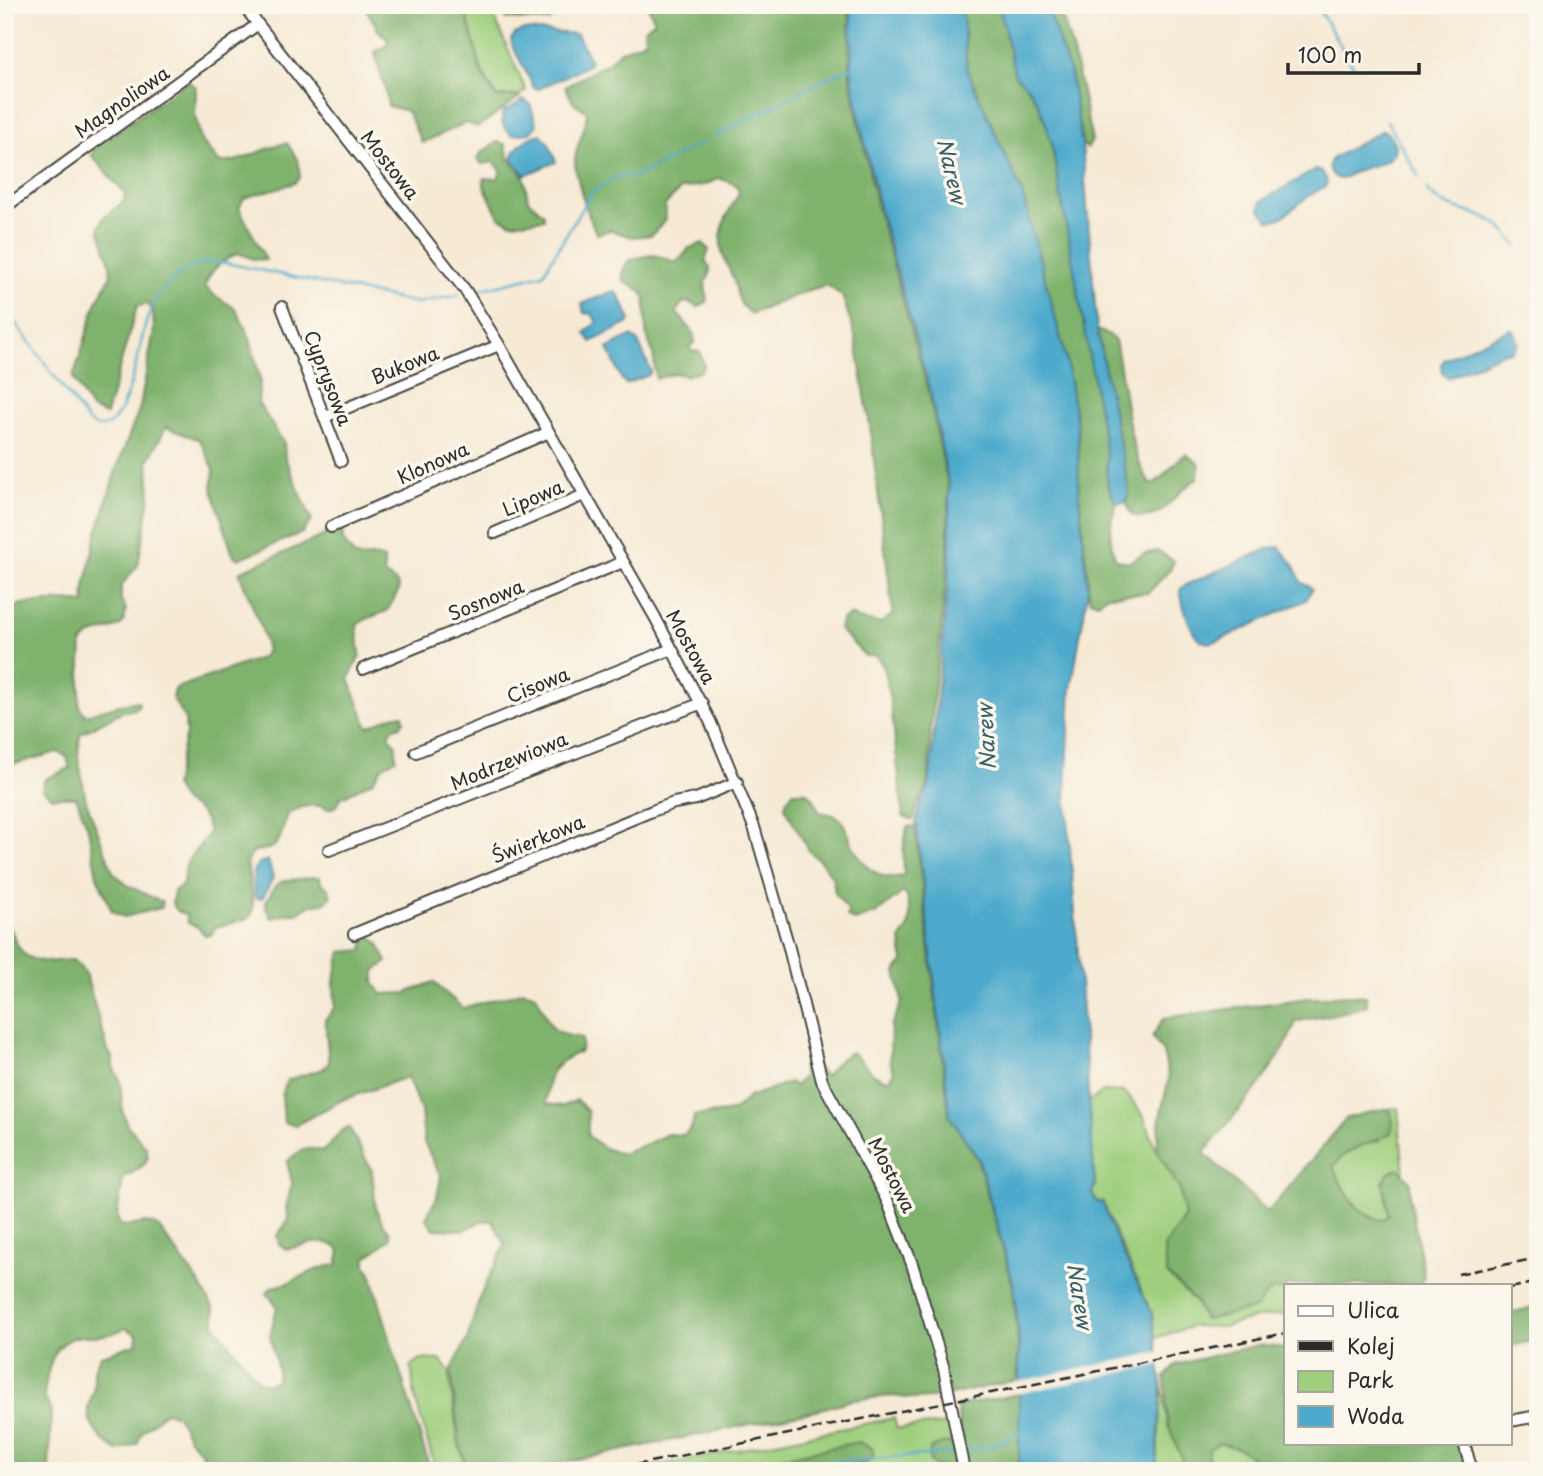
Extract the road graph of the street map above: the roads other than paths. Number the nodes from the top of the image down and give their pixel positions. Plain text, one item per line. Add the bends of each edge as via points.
1 (243, 5) edge
2 (258, 24) junction
3 (5, 207) edge
4 (282, 307) dead end
5 (499, 345) junction
6 (325, 416) junction
7 (549, 432) junction
8 (341, 461) dead end
9 (584, 495) junction
10 (331, 527) dead end
11 (495, 533) dead end
12 (623, 562) junction
13 (672, 649) junction
14 (363, 669) dead end
15 (702, 703) junction
16 (416, 752) dead end
17 (737, 782) junction
18 (329, 850) dead end
19 (354, 934) dead end
20 (1538, 1416) edge
21 (1512, 1422) edge
22 (1464, 1444) edge
23 (964, 1471) edge
24 (1472, 1471) edge

1 - 2 street, Mostowa
2 - 3 street, Magnoliowa
2 - 5 street, Mostowa via 465,290
4 - 6 street, Cyprysowa
5 - 6 street, Bukowa
5 - 7 street, Mostowa
6 - 8 street, Cyprysowa
7 - 9 street, Mostowa
7 - 10 street, Klonowa
9 - 11 street, Lipowa
9 - 12 street, Mostowa
12 - 13 street, Mostowa
12 - 14 street, Sosnowa
13 - 15 street, Mostowa
13 - 16 street, Cisowa
15 - 17 street, Mostowa
15 - 18 street, Modrzewiowa
17 - 19 street, Świerkowa via 652,811
17 - 23 street, Mostowa via 765,864 822,1081 896,1221 930,1320
20 - 21 street
22 - 24 street

